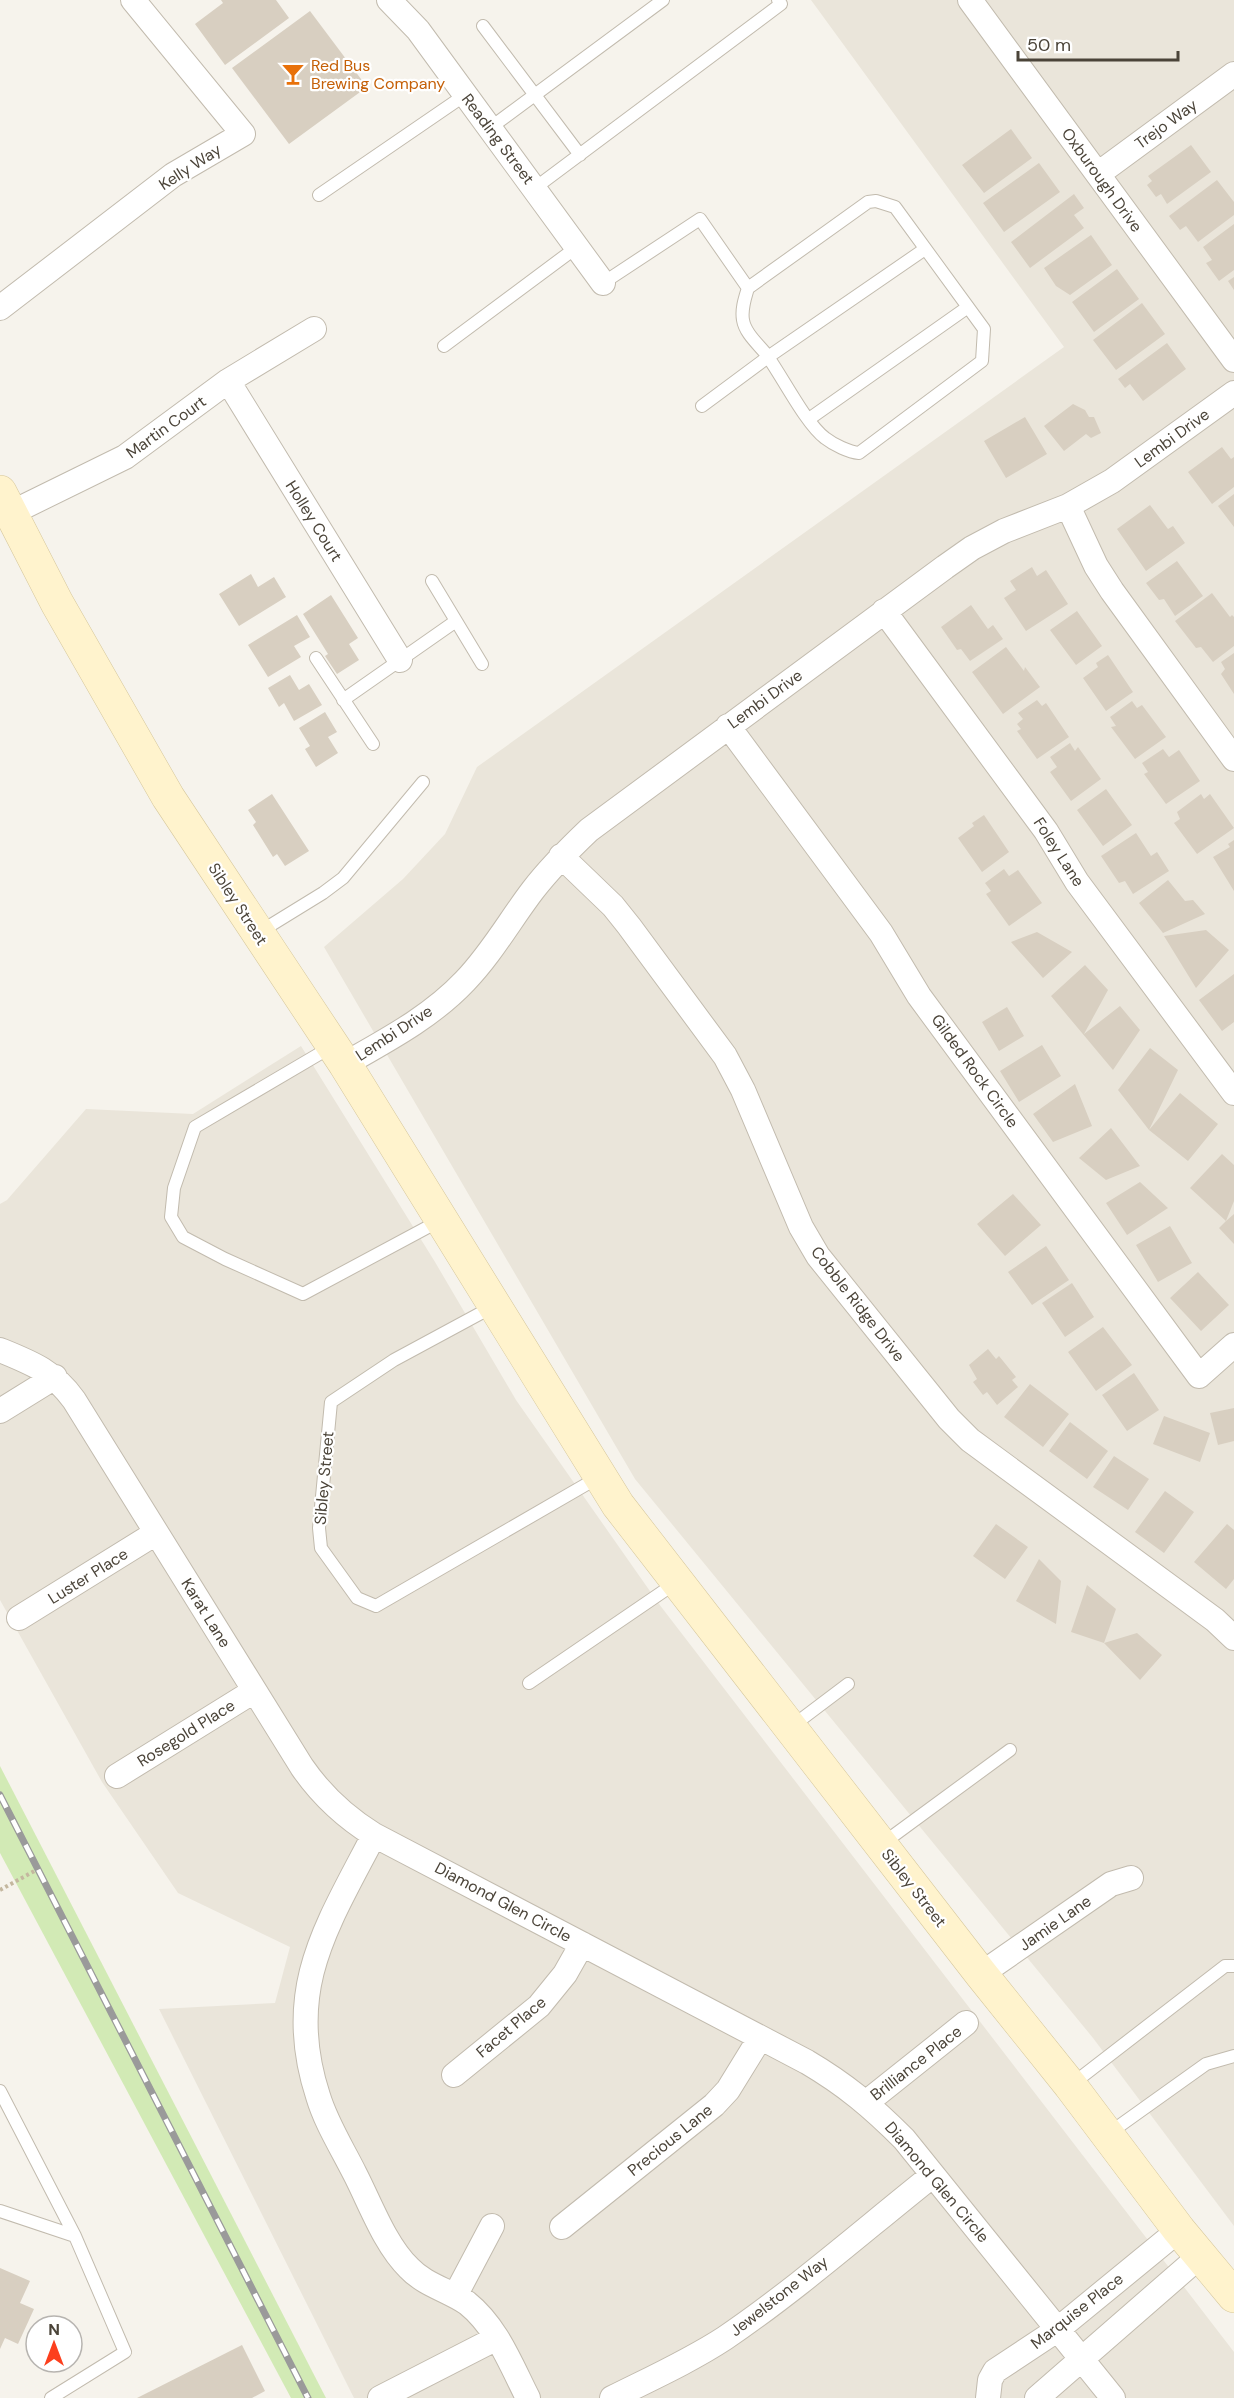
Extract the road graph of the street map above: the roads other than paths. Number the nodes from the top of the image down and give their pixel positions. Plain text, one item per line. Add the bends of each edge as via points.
1 (133, 0) edge
2 (389, 0) edge
3 (663, 0) edge
4 (778, 0) edge
5 (970, 0) edge
6 (483, 26) dead end
7 (1234, 74) edge
8 (465, 95) junction
9 (535, 95) junction
10 (490, 128) junction
11 (580, 154) junction
12 (1098, 174) junction
13 (535, 188) junction
14 (319, 195) dead end
15 (577, 247) junction
16 (925, 249) junction
17 (603, 283) joint
18 (748, 288) junction
19 (0, 308) edge
20 (968, 308) junction
21 (314, 329) dead end
22 (444, 346) dead end
23 (768, 357) junction
24 (1234, 360) edge
25 (228, 381) junction
26 (1234, 393) edge
27 (702, 406) dead end
28 (809, 419) junction
29 (5, 502) edge
30 (1068, 506) junction
31 (432, 581) dead end
32 (884, 612) junction
33 (456, 621) junction
34 (316, 658) dead end
35 (400, 660) junction
36 (482, 664) dead end
37 (343, 700) junction
38 (728, 726) junction
39 (373, 744) dead end
40 (1234, 759) edge
41 (423, 782) dead end
42 (561, 856) junction
43 (258, 934) junction
44 (339, 1055) junction
45 (1234, 1093) edge
46 (441, 1220) junction
47 (495, 1306) junction
48 (1234, 1345) edge
49 (0, 1350) edge
50 (55, 1377) junction
51 (0, 1411) edge
52 (600, 1476) junction
53 (156, 1533) junction
54 (678, 1582) junction
55 (19, 1618) dead end
56 (1234, 1638) edge
57 (530, 1683) dead end
58 (848, 1684) dead end
59 (255, 1691) junction
60 (790, 1728) junction
61 (1010, 1750) dead end
62 (117, 1776) dead end
63 (374, 1835) junction
64 (881, 1845) junction
65 (1131, 1878) dead end
66 (582, 1944) junction
67 (1234, 1966) edge
68 (981, 1974) junction
69 (966, 2023) dead end
70 (760, 2038) junction
71 (1234, 2056) edge
72 (454, 2075) dead end
73 (1070, 2085) junction
74 (0, 2091) edge
75 (867, 2102) junction
76 (1107, 2134) junction
77 (933, 2175) junction
78 (0, 2211) edge
79 (492, 2226) dead end
80 (562, 2227) dead end
81 (1179, 2230) junction
82 (75, 2236) junction
83 (1200, 2256) junction
84 (455, 2296) junction
85 (1234, 2296) edge
86 (1057, 2330) junction
87 (497, 2338) junction
88 (1081, 2357) junction
89 (51, 2398) edge
90 (380, 2398) edge
91 (528, 2398) edge
92 (612, 2398) edge
93 (988, 2398) edge
94 (1037, 2398) edge
95 (1113, 2398) edge

1 - 19 street, Kelly Way via 243,134 173,175
2 - 8 street, Reading Street via 418,30
3 - 9 lane
4 - 11 lane via 781,4
5 - 12 street, Oxburough Drive
6 - 9 lane
7 - 12 street, Trejo Way
8 - 10 street, Reading Street
8 - 14 lane
9 - 10 lane
9 - 11 lane
10 - 13 street, Reading Street
11 - 13 lane
12 - 24 street, Oxburough Drive
13 - 15 street, Reading Street
15 - 17 street, Reading Street
15 - 22 lane
16 - 18 lane via 896,207 868,202
16 - 20 lane
16 - 23 lane
17 - 18 lane via 700,219
18 - 23 lane via 743,319
20 - 28 lane
20 - 28 lane via 984,329 982,361 860,453 825,438
21 - 25 street, Martin Court
23 - 27 lane
23 - 28 lane
25 - 29 street, Martin Court via 125,457
25 - 35 street, Holley Court
26 - 30 street, Lembi Drive via 1112,481
29 - 43 street, Sibley Street via 57,603 168,797
30 - 32 street, Lembi Drive via 972,548
30 - 40 street via 1112,591
31 - 33 lane
32 - 38 street, Lembi Drive
32 - 45 street, Foley Lane
33 - 35 lane
33 - 36 lane
34 - 37 lane
35 - 37 lane
37 - 39 lane
38 - 42 street, Lembi Drive via 589,830
38 - 48 street, Gilded Rock Circle via 881,933 919,996 1199,1376
41 - 43 lane via 342,878
42 - 44 street, Lembi Drive via 532,891 496,946 464,982 409,1027
42 - 56 street, Cobble Ridge Drive via 613,906 725,1056 801,1227 818,1256 949,1419 970,1440
43 - 44 street, Sibley Street
44 - 46 street, Sibley Street
44 - 46 lane via 195,1127 174,1188 171,1217 183,1237 303,1294
46 - 47 street, Sibley Street
47 - 52 street, Sibley Street
47 - 52 lane, Sibley Street via 394,1360 331,1402 319,1528 321,1548 357,1598 376,1606
49 - 50 street
50 - 51 street
50 - 53 street, Karat Lane via 74,1400
52 - 54 street, Sibley Street
53 - 55 street, Luster Place
53 - 59 street, Karat Lane
54 - 57 lane
54 - 60 street, Sibley Street
58 - 60 lane
59 - 62 street, Rosegold Place
59 - 63 street, Karat Lane via 313,1783 341,1812
60 - 64 street, Sibley Street
61 - 64 lane
63 - 66 street, Diamond Glen Circle
63 - 84 street via 323,1933 309,1977 305,2038 310,2068 324,2112 399,2257 421,2278
64 - 68 street, Sibley Street
65 - 68 street, Jamie Lane via 1111,1884
66 - 70 street, Diamond Glen Circle
66 - 72 street, Facet Place via 566,1974 539,2006
67 - 73 lane via 1225,1966
68 - 73 street, Sibley Street
69 - 75 street, Brilliance Place
70 - 75 street, Diamond Glen Circle via 837,2080
70 - 80 street, Precious Lane via 728,2090 714,2104
71 - 76 lane via 1206,2064
73 - 76 street, Sibley Street
74 - 82 lane
75 - 77 street, Diamond Glen Circle
76 - 81 street, Sibley Street
77 - 86 street, Diamond Glen Circle
77 - 92 street, Jewelstone Way via 724,2338
78 - 82 lane
79 - 84 street
81 - 83 street, Sibley Street
81 - 86 street, Marquise Place
82 - 89 lane via 125,2352
83 - 85 street, Sibley Street
83 - 88 street
84 - 87 street via 479,2314
86 - 88 street, Diamond Glen Circle
86 - 93 street, Marquise Place via 995,2372
87 - 90 street
87 - 91 street
88 - 94 street
88 - 95 street, Diamond Glen Circle

